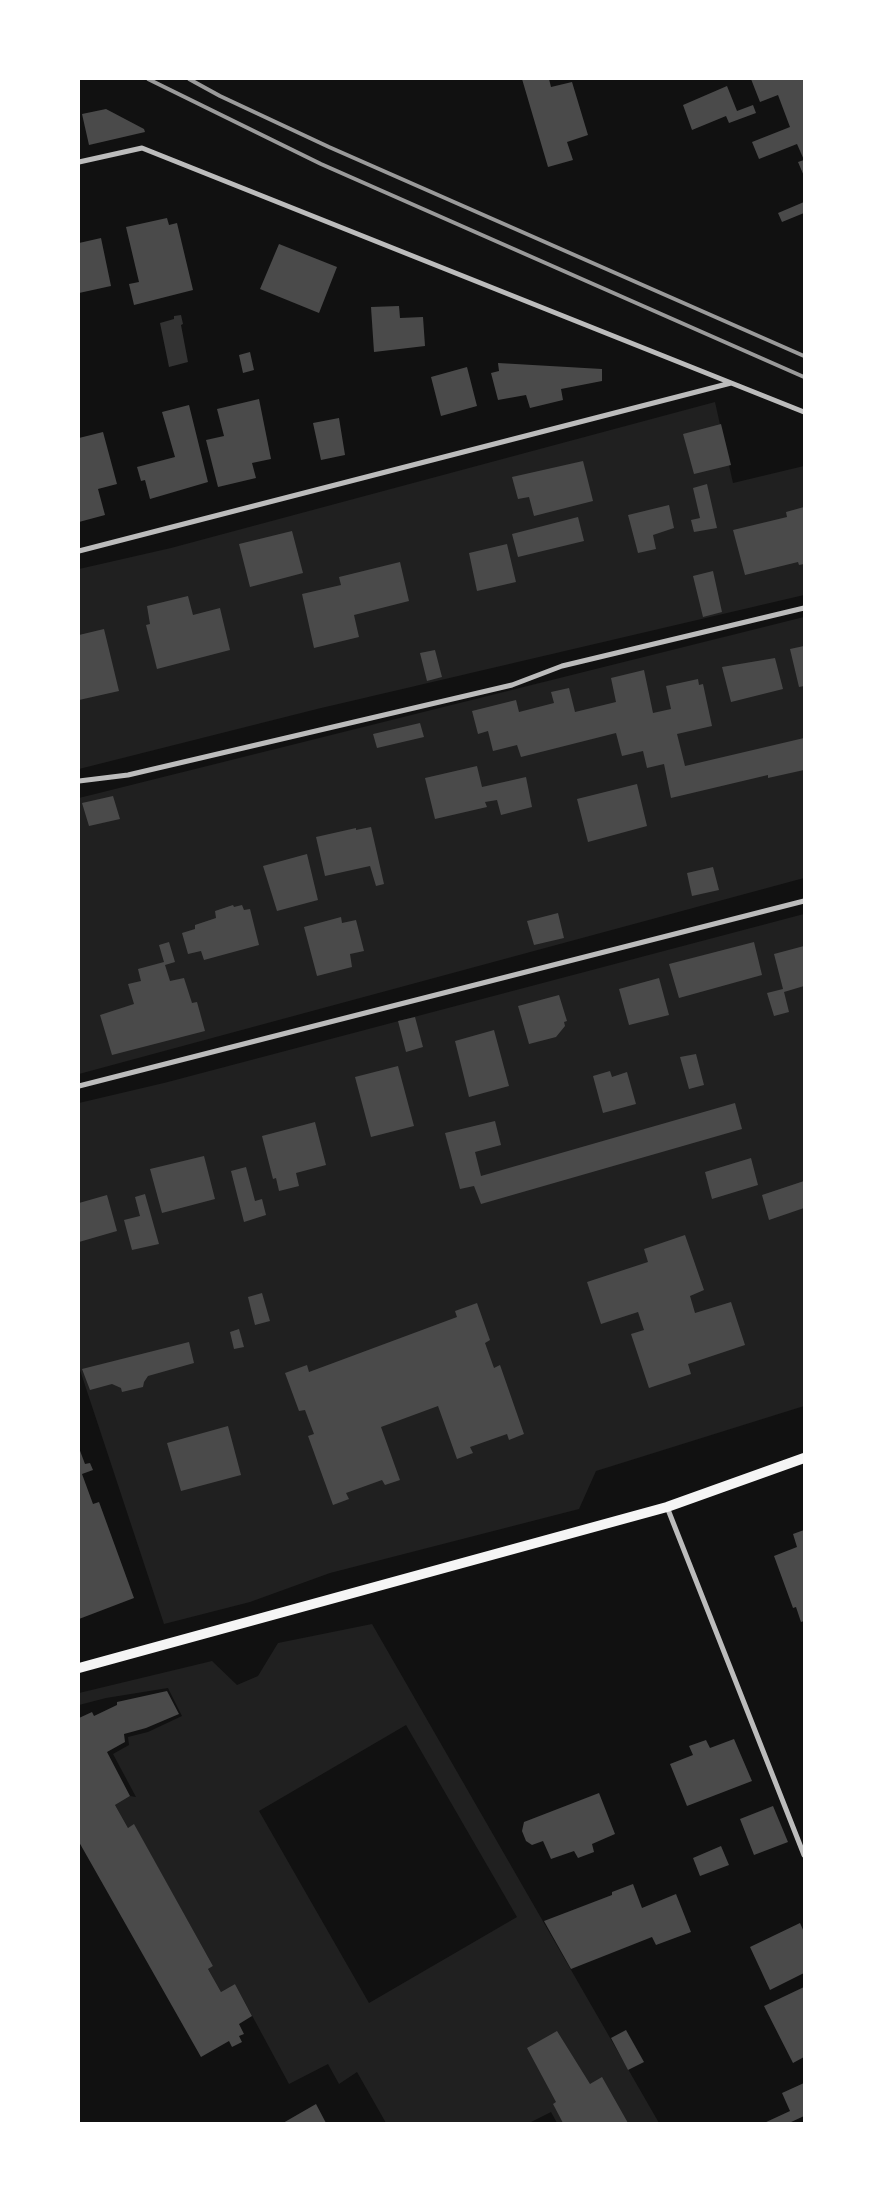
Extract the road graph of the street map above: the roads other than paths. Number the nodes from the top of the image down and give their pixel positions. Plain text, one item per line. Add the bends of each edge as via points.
1 (79, 162) edge
2 (732, 383) junction
3 (804, 412) edge
4 (79, 551) edge
5 (804, 608) edge
6 (79, 781) edge
7 (804, 901) edge
8 (79, 1086) edge
9 (804, 1458) edge
10 (667, 1507) junction
11 (79, 1668) edge
12 (804, 1855) edge

1 - 2 street via 142,148
2 - 3 street
2 - 4 street
5 - 6 street via 562,666 512,685 128,775
7 - 8 street
9 - 10 main road
10 - 11 main road
10 - 12 street

